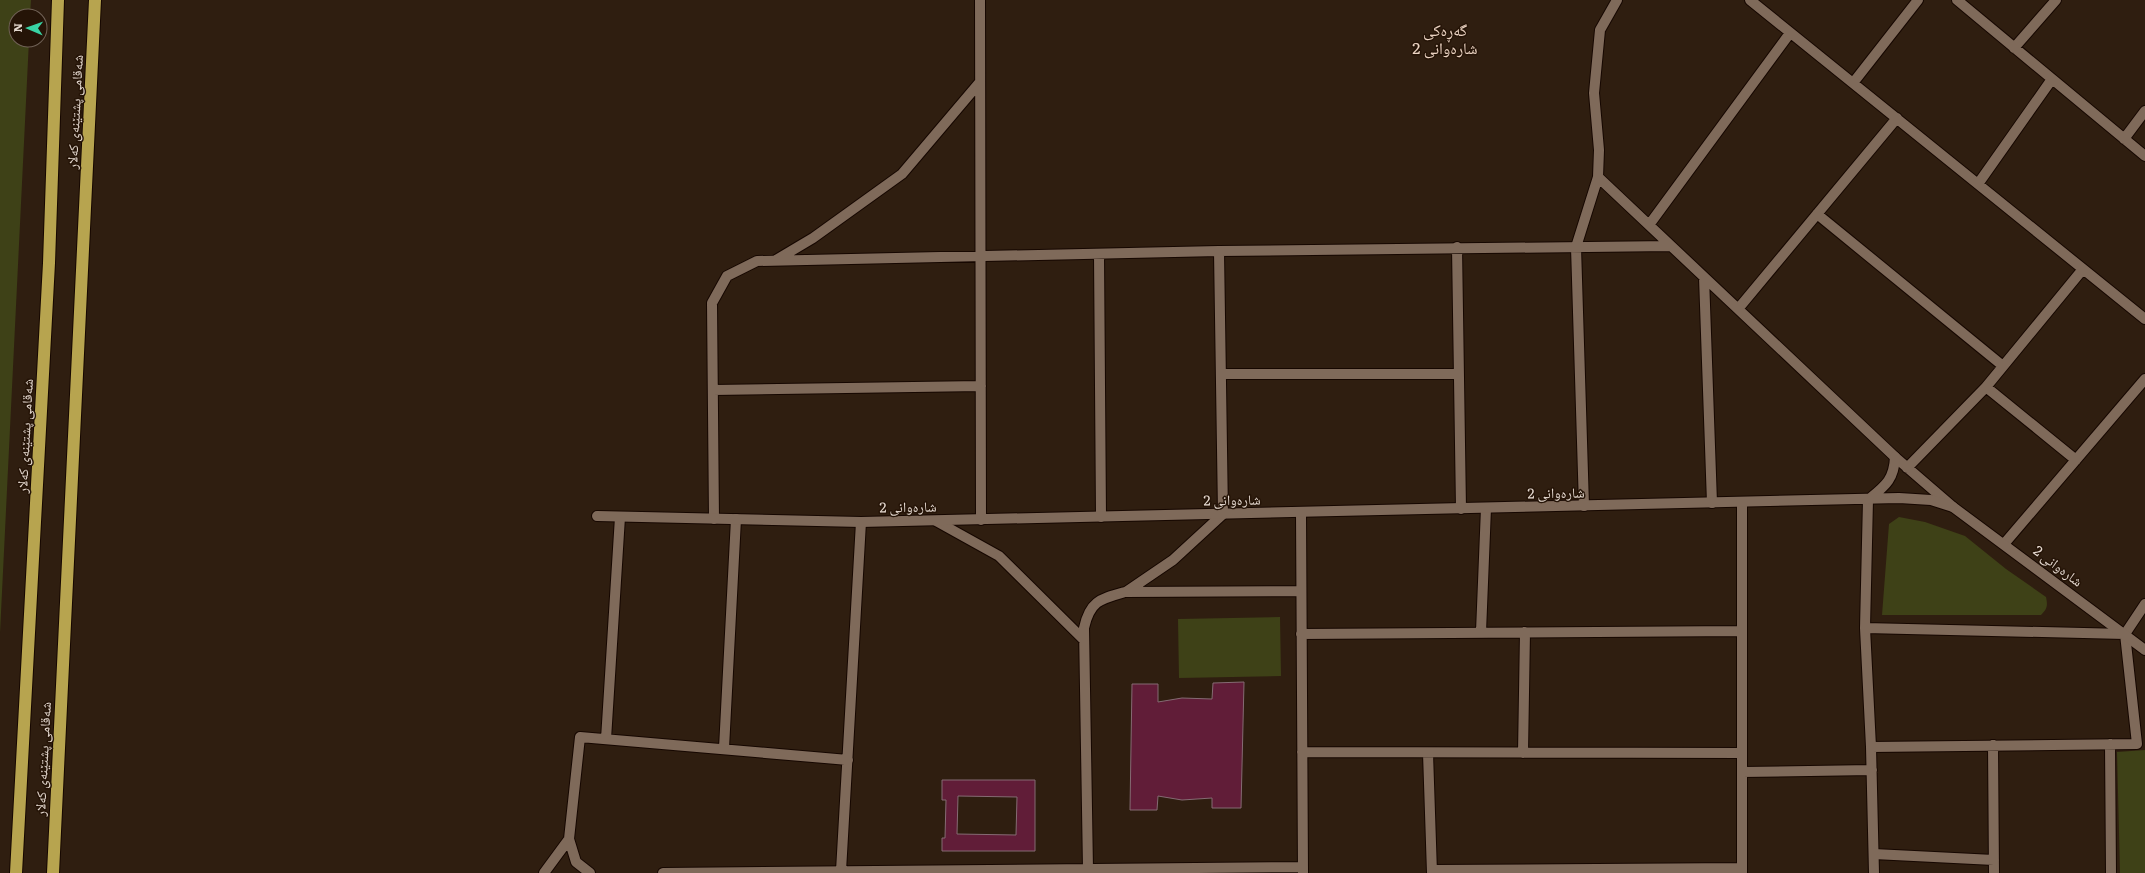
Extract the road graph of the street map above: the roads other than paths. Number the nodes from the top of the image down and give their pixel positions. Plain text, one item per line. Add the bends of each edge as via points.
1 (58, 0) edge
2 (95, 0) edge
3 (980, 0) edge
4 (1617, 0) edge
5 (1750, 0) edge
6 (1918, 0) edge
7 (1957, 0) edge
8 (2056, 0) edge
9 (1790, 33) junction
10 (2014, 48) junction
11 (2052, 79) junction
12 (980, 82) junction
13 (1853, 83) junction
14 (2145, 111) edge
15 (1897, 118) junction
16 (2124, 139) junction
17 (2145, 156) edge
18 (1598, 177) junction
19 (1978, 184) junction
20 (1817, 214) junction
21 (1649, 225) junction
22 (1671, 246) junction
23 (1457, 247) junction
24 (1576, 247) junction
25 (1219, 251) junction
26 (1099, 254) junction
27 (981, 256) junction
28 (775, 261) junction
29 (2083, 269) junction
30 (1704, 277) junction
31 (1738, 309) junction
32 (2145, 319) edge
33 (2003, 366) junction
34 (1221, 374) junction
35 (1459, 374) junction
36 (2145, 379) edge
37 (981, 386) junction
38 (1986, 387) junction
39 (713, 390) junction
40 (1895, 457) junction
41 (2076, 460) junction
42 (1907, 468) junction
43 (1868, 500) junction
44 (1712, 503) junction
45 (1742, 503) junction
46 (1584, 506) junction
47 (1953, 507) junction
48 (1486, 508) junction
49 (1461, 509) junction
50 (1301, 513) junction
51 (1223, 514) junction
52 (597, 516) dead end
53 (620, 517) junction
54 (1101, 517) junction
55 (714, 519) junction
56 (736, 519) junction
57 (936, 520) junction
58 (981, 520) junction
59 (861, 522) junction
60 (2004, 544) junction
61 (1300, 591) junction
62 (1125, 592) junction
63 (2145, 604) edge
64 (1865, 628) junction
65 (1742, 631) junction
66 (1481, 632) junction
67 (1524, 632) junction
68 (1301, 634) junction
69 (2125, 634) junction
70 (1084, 640) junction
71 (2145, 650) edge
72 (606, 739) junction
73 (2110, 744) junction
74 (1992, 745) junction
75 (1871, 747) junction
76 (724, 748) junction
77 (1302, 752) junction
78 (1428, 752) junction
79 (1523, 753) junction
80 (1742, 754) junction
81 (848, 760) junction
82 (1872, 770) junction
83 (1742, 772) junction
84 (570, 839) junction
85 (1874, 854) junction
86 (1994, 860) junction
87 (1088, 869) junction
88 (1303, 870) edge
89 (1742, 870) edge
90 (842, 871) junction
91 (1030, 871) edge
92 (796, 872) edge
93 (909, 872) edge
94 (1432, 872) edge
95 (16, 873) edge
96 (53, 873) edge
97 (544, 873) edge
98 (590, 873) edge
99 (663, 873) edge
100 (1874, 873) edge
101 (1994, 873) edge
102 (2111, 873) edge

1 - 95 highway, شەقامی پشتێنەی کەلار via 50,263
2 - 96 highway, شەقامی پشتێنەی کەلار
3 - 12 street
4 - 18 street via 1600,30 1594,93 1599,150
5 - 9 street
6 - 13 street
7 - 10 street
8 - 10 street
9 - 13 street
9 - 21 street
10 - 11 street
11 - 16 street
11 - 19 street
12 - 27 street
12 - 28 street via 902,174
13 - 15 street
14 - 16 street
15 - 19 street
15 - 20 street
16 - 17 street
18 - 21 street
18 - 24 street
19 - 29 street
20 - 31 street
20 - 33 street
21 - 22 street
22 - 24 street
22 - 30 street
23 - 24 street
23 - 25 street
23 - 35 street
24 - 46 street
25 - 26 street
25 - 34 street
26 - 27 street
26 - 54 street
27 - 28 street
27 - 37 street
28 - 39 street via 757,261 727,276 712,303
29 - 32 street
29 - 33 street
30 - 31 street
30 - 44 street
31 - 40 street
33 - 38 street
34 - 35 street
34 - 51 street
35 - 49 street
36 - 41 street
37 - 39 street
37 - 58 street
38 - 41 street
38 - 42 street
39 - 55 street
40 - 42 street
40 - 43 street via 1894,471 1887,484
41 - 60 street
42 - 47 street
43 - 45 street, شارەوانی 2
43 - 47 street, شارەوانی 2 via 1931,500
43 - 64 street
44 - 45 street, شارەوانی 2
44 - 46 street, شارەوانی 2
45 - 65 street
46 - 48 street, شارەوانی 2
47 - 60 street, شارەوانی 2
48 - 49 street, شارەوانی 2
48 - 66 street
49 - 50 street, شارەوانی 2
50 - 51 street, شارەوانی 2
50 - 61 street
51 - 54 street, شارەوانی 2
51 - 62 street via 1173,560
52 - 53 street, شارەوانی 2
53 - 55 street, شارەوانی 2
53 - 72 street
54 - 58 street, شارەوانی 2
55 - 56 street, شارەوانی 2
56 - 59 street, شارەوانی 2
56 - 76 street
57 - 58 street, شارەوانی 2
57 - 59 street, شارەوانی 2
57 - 70 street via 999,556
59 - 81 street
60 - 69 street, شارەوانی 2
61 - 62 street
61 - 68 street
62 - 70 street via 1103,598 1088,611
63 - 69 street
64 - 69 street
64 - 75 street
65 - 67 street
65 - 80 street
66 - 67 street
66 - 68 street
67 - 79 street
68 - 77 street
69 - 71 street, شارەوانی 2
69 - 73 street via 2137,744
70 - 87 street
72 - 76 street
72 - 84 street via 580,737
73 - 74 street
73 - 102 street
74 - 75 street
74 - 86 street
75 - 82 street
76 - 81 street
77 - 78 street
77 - 88 street
78 - 79 street
78 - 94 street
79 - 80 street
80 - 83 street
81 - 90 street
82 - 83 street
82 - 85 street
83 - 89 street
84 - 97 street
84 - 98 street via 576,862
85 - 86 street
85 - 100 street
86 - 101 street
87 - 88 street
87 - 91 street
89 - 94 street
90 - 92 street
90 - 93 street
91 - 93 street
92 - 99 street

